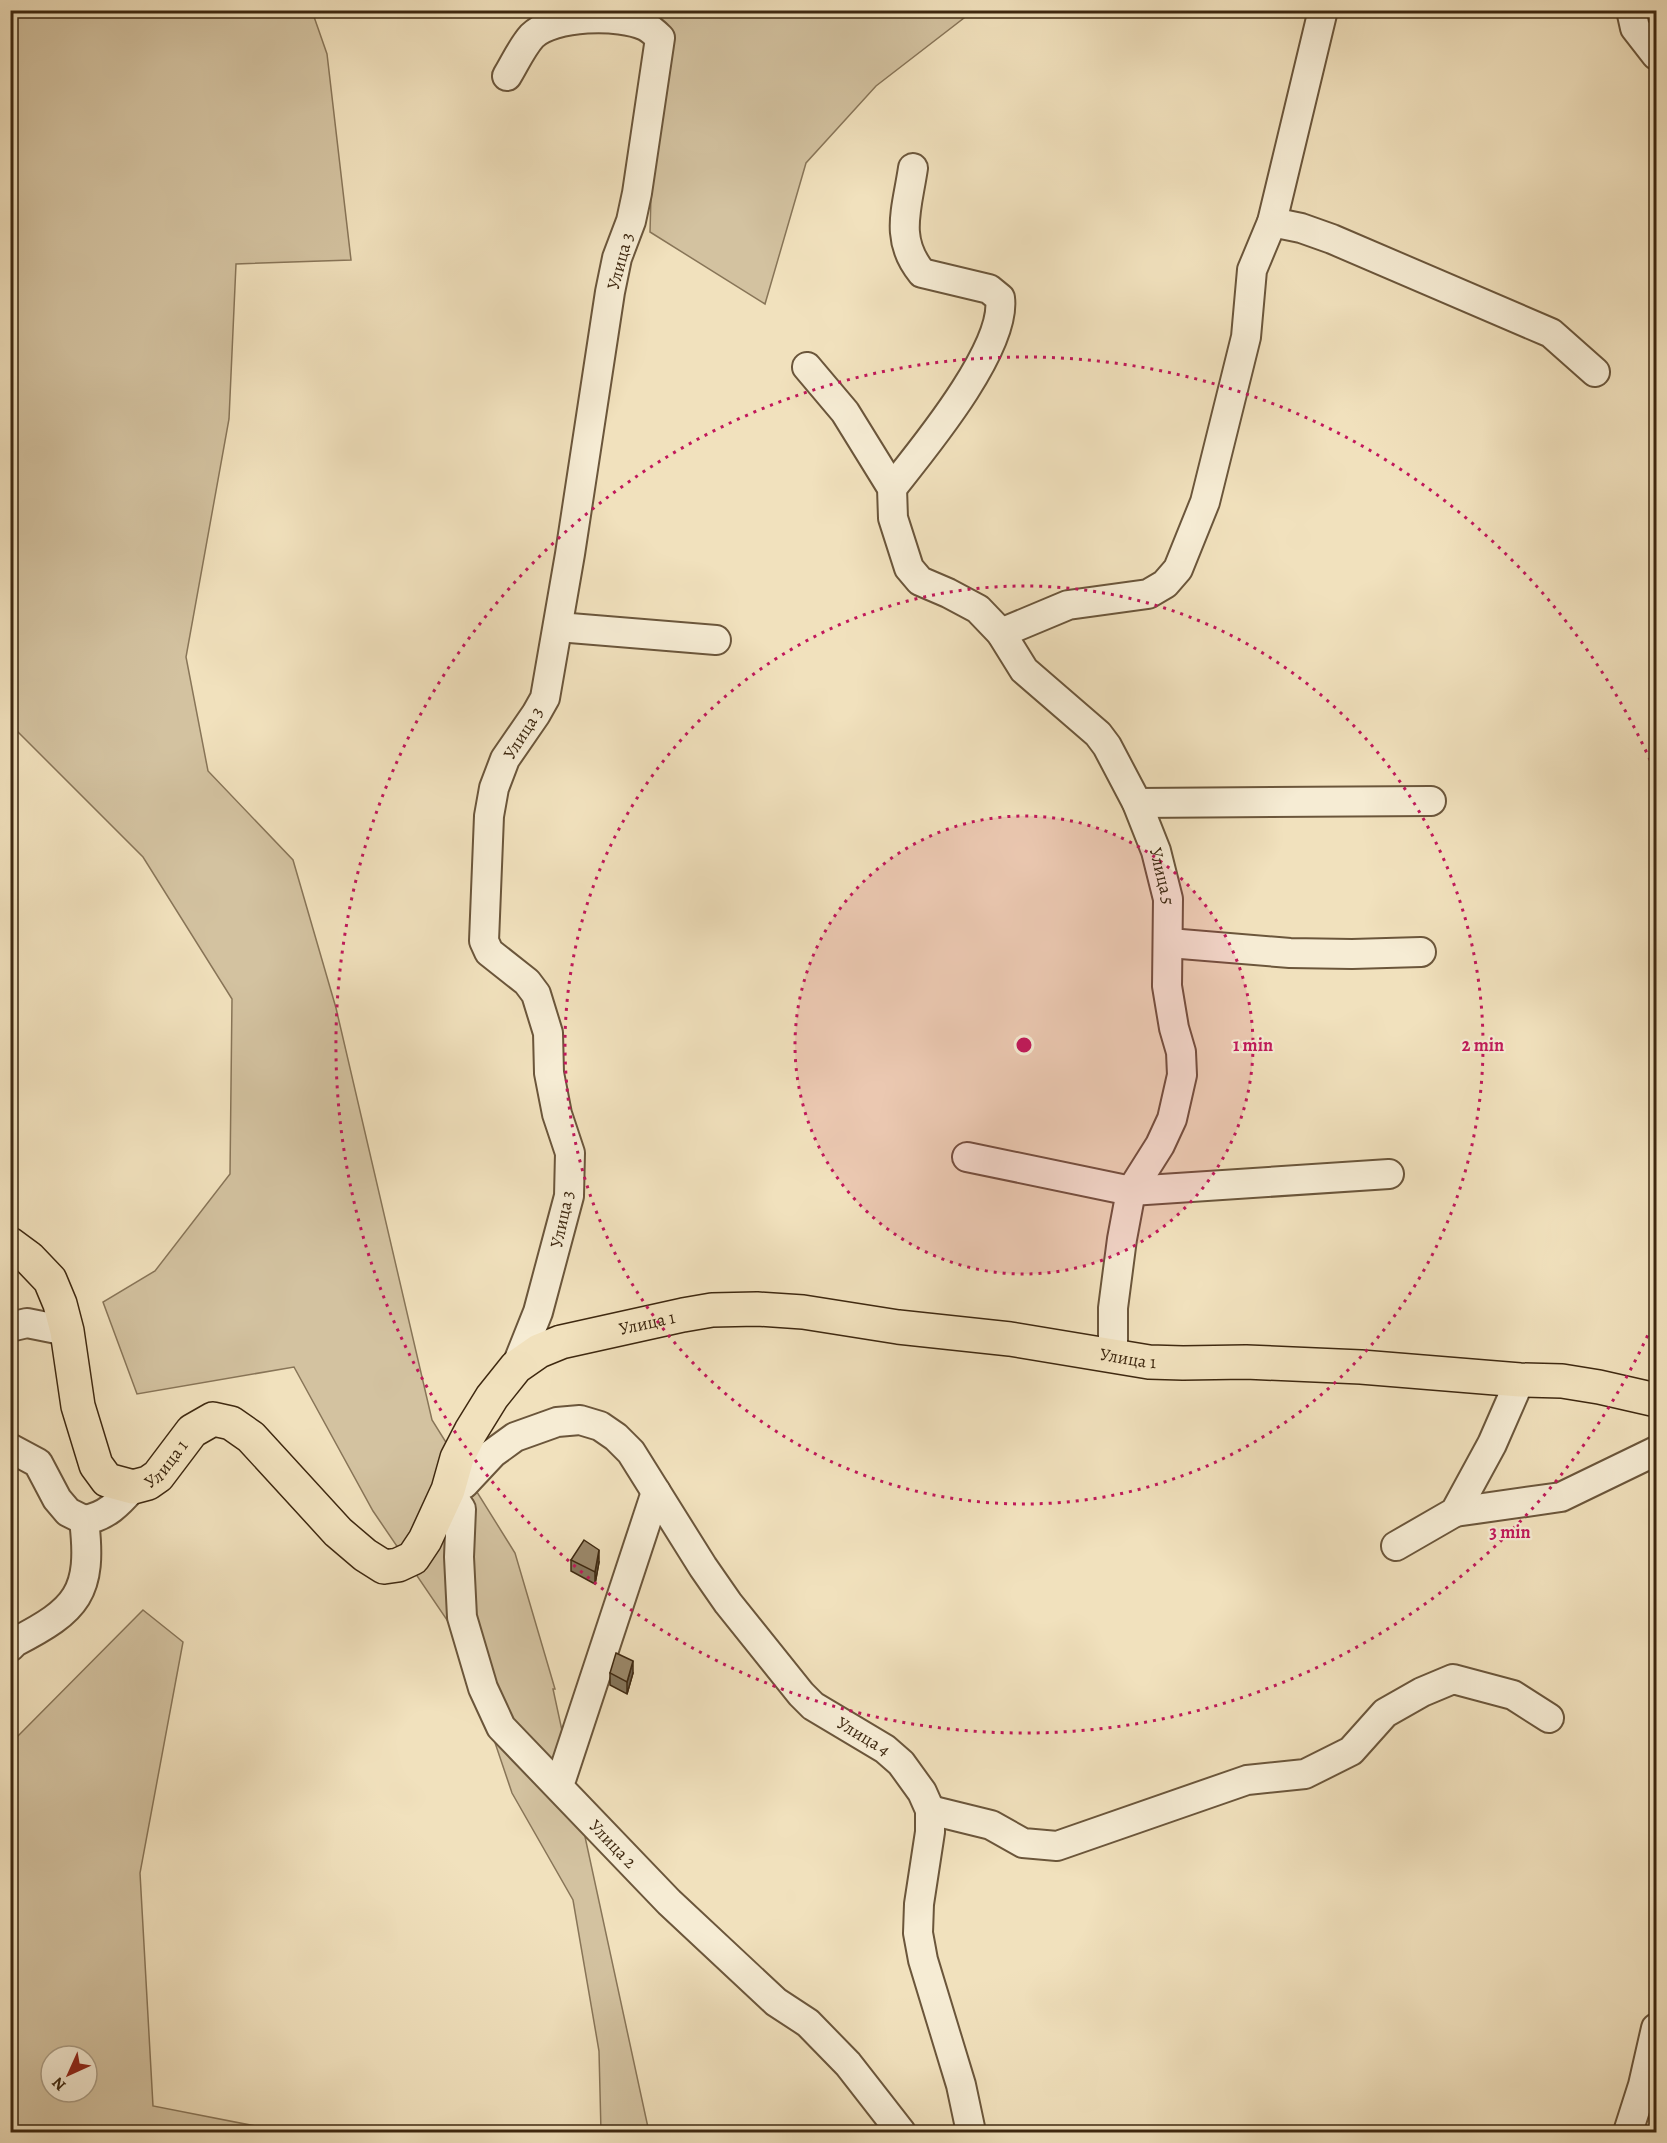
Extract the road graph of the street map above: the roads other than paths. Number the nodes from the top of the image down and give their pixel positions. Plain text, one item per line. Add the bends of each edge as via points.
1 (1323, 10) edge
2 (1631, 10) edge
3 (1656, 55) edge
4 (507, 76) dead end
5 (913, 168) dead end
6 (1272, 222) junction
7 (807, 367) dead end
8 (1595, 372) dead end
9 (892, 488) junction
10 (558, 627) junction
11 (1001, 633) junction
12 (716, 640) dead end
13 (1431, 801) dead end
14 (1137, 803) junction
15 (1169, 943) junction
16 (1421, 952) dead end
17 (967, 1157) dead end
18 (1389, 1174) dead end
19 (1131, 1191) junction
20 (10, 1244) edge
21 (10, 1327) edge
22 (67, 1331) junction
23 (1113, 1356) junction
24 (516, 1367) junction
25 (1520, 1380) junction
26 (1656, 1400) edge
27 (10, 1448) edge
28 (1656, 1451) edge
29 (133, 1487) junction
30 (448, 1490) junction
31 (656, 1491) junction
32 (1455, 1512) junction
33 (84, 1520) junction
34 (1396, 1546) dead end
35 (10, 1647) edge
36 (1549, 1718) dead end
37 (562, 1777) dead end
38 (930, 1810) junction
39 (1656, 2028) edge
40 (901, 2133) edge
41 (971, 2133) edge
42 (1628, 2133) edge

1 - 6 street
2 - 3 street via 1635,28
4 - 10 street, Улица 3 via 533,36 548,25 577,18 629,22 646,27 660,38 637,193 610,292
5 - 9 street via 904,237 915,265 922,273 989,289 1000,298 1002,309 999,323 966,389
6 - 8 street via 1332,239 1551,333
6 - 11 street via 1252,270 1245,338 1204,502 1178,569 1165,584 1148,594 1068,606
7 - 9 street via 845,412
9 - 11 street, Улица 5 via 893,518 909,568 920,581 978,609
10 - 12 street
10 - 24 street, Улица 3 via 545,698 505,759 489,816 484,941 489,952 536,994 548,1034 549,1073 557,1114 570,1153 569,1196 538,1312
11 - 14 street, Улица 5 via 1024,670 1087,723 1107,746
13 - 14 street
14 - 15 street, Улица 5 via 1156,851 1168,899
15 - 16 street via 1290,953
15 - 19 street, Улица 5 via 1167,986 1182,1052 1182,1075 1172,1119
17 - 19 street
18 - 19 street
19 - 23 street, Улица 5 via 1113,1308
20 - 22 main road, Улица 1 via 50,1280
21 - 22 street via 27,1323
22 - 29 main road, Улица 1 via 78,1406 96,1465 107,1480
23 - 24 main road, Улица 1 via 803,1312 757,1309 712,1310 561,1342
23 - 25 main road, Улица 1 via 1149,1362 1350,1367
24 - 30 main road, Улица 1 via 471,1431 457,1458
25 - 26 main road, Улица 1 via 1590,1386
25 - 32 street via 1492,1444
27 - 33 street via 38,1463 57,1499 68,1512
28 - 32 street via 1562,1497
29 - 30 main road, Улица 1 via 158,1476 192,1431 213,1419 231,1423 251,1437 338,1532 384,1567 413,1558
29 - 33 street via 111,1509
30 - 31 street, Улица 4 via 464,1484 493,1453 515,1437 557,1422 580,1420 600,1426 616,1437 631,1452
30 - 40 street, Улица 2 via 461,1509 462,1617 483,1688 501,1727 669,1902 776,2002 808,2023 848,2064
31 - 37 street
31 - 38 street, Улица 4 via 728,1603 801,1694 813,1706 885,1749 901,1763
32 - 34 street
33 - 35 street via 87,1544 83,1585 60,1616
36 - 38 street via 1513,1695 1453,1679 1385,1713 1351,1750 1305,1774 1247,1780 1057,1846 1023,1844 991,1825
38 - 41 street via 918,1933
39 - 42 street

